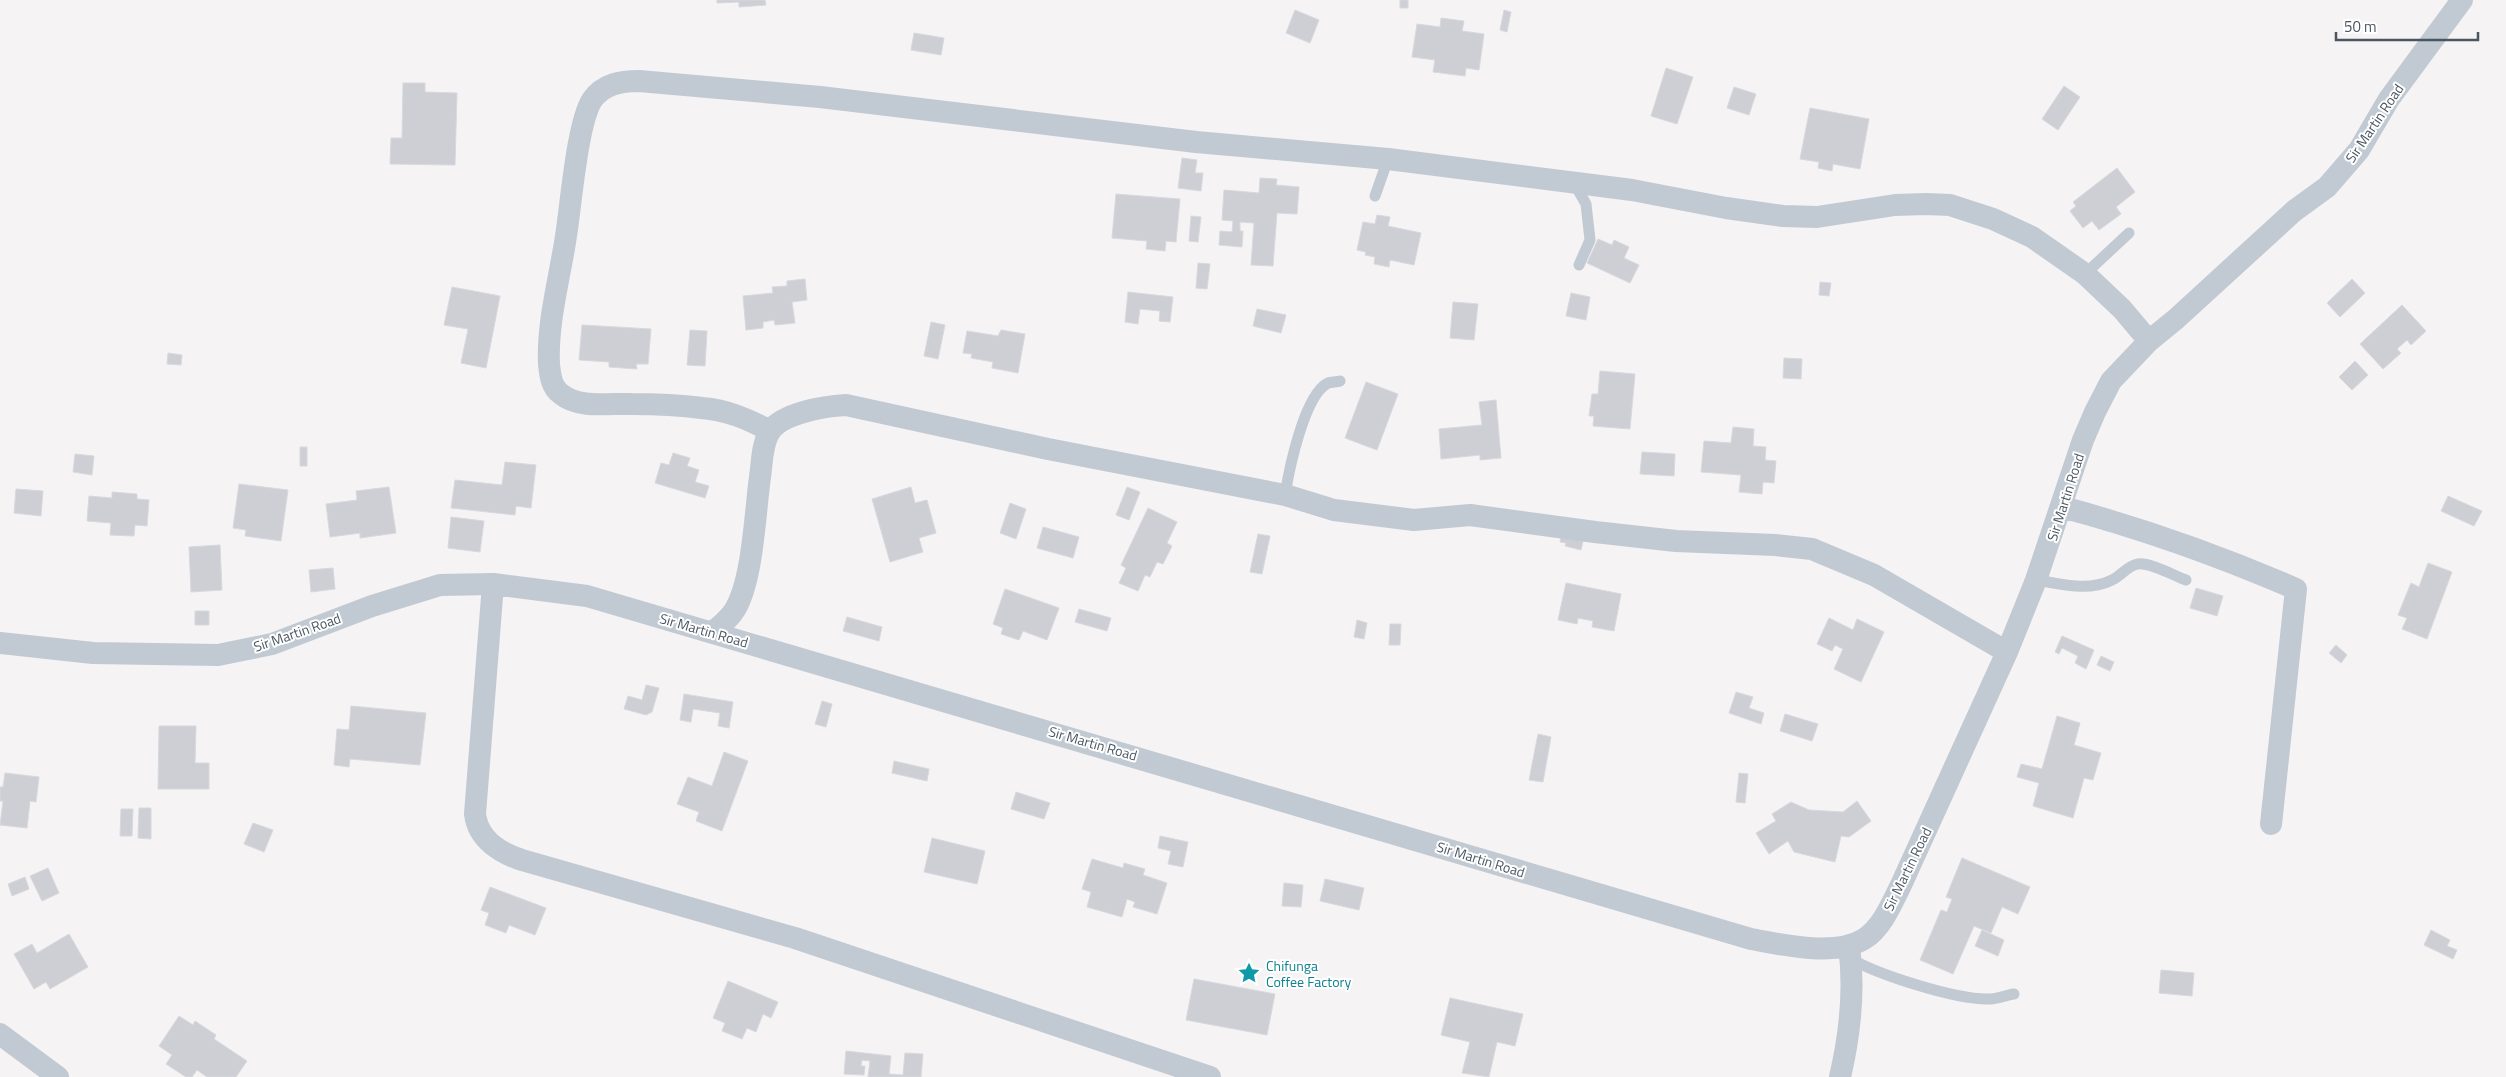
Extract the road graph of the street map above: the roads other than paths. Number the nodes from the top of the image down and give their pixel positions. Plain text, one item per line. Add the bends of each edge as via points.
1 (2462, 0) edge
2 (1388, 159) junction
3 (1573, 182) junction
4 (1375, 196) dead end
5 (2129, 233) dead end
6 (1579, 265) dead end
7 (2085, 274) junction
8 (2149, 341) junction
9 (1340, 381) dead end
10 (770, 431) junction
11 (1285, 495) junction
12 (2062, 507) junction
13 (2036, 580) junction
14 (2186, 580) dead end
15 (493, 584) junction
16 (713, 632) junction
17 (0, 643) edge
18 (2007, 652) junction
19 (2271, 824) dead end
20 (1850, 952) junction
21 (2014, 994) dead end
22 (0, 1034) edge
23 (58, 1077) edge
24 (1210, 1077) edge
25 (1840, 1077) edge

1 - 8 street, Sir Martin Road via 2389,99 2359,150 2327,186 2294,211
2 - 3 street
2 - 4 lane
2 - 10 street via 1196,142 782,93 639,80 604,88 591,101 586,114 573,184 550,345 549,362 554,387 568,399 592,404 719,410
3 - 6 lane via 1586,204 1590,240
3 - 7 street via 1783,216 1817,217 1895,205 1950,205 1993,219 2032,237
5 - 7 lane
7 - 8 street via 2122,309
8 - 12 street, Sir Martin Road via 2112,381 2095,412
9 - 11 lane via 1328,383 1315,397 1293,449
10 - 11 street via 788,418 814,409 846,405 1048,449
10 - 16 street via 763,454 750,557 740,598 734,610
11 - 18 street via 1334,510 1388,517 1431,520 1470,515 1667,540 1812,549 1874,575
12 - 13 street, Sir Martin Road
12 - 19 street via 2180,544 2254,570 2296,589
13 - 14 lane via 2080,587 2096,586 2114,580 2130,566 2139,563
13 - 18 street, Sir Martin Road
15 - 16 street, Sir Martin Road via 587,596
15 - 17 street, Sir Martin Road via 440,585 372,606 272,644 218,655 94,653
15 - 24 street via 475,814 483,834 499,850 522,860 812,944
16 - 20 street, Sir Martin Road via 1751,939 1800,948
18 - 20 street, Sir Martin Road via 1888,912
20 - 21 lane via 1878,972 1975,998 1989,1000
20 - 25 street via 1853,976 1851,1003
22 - 23 street

